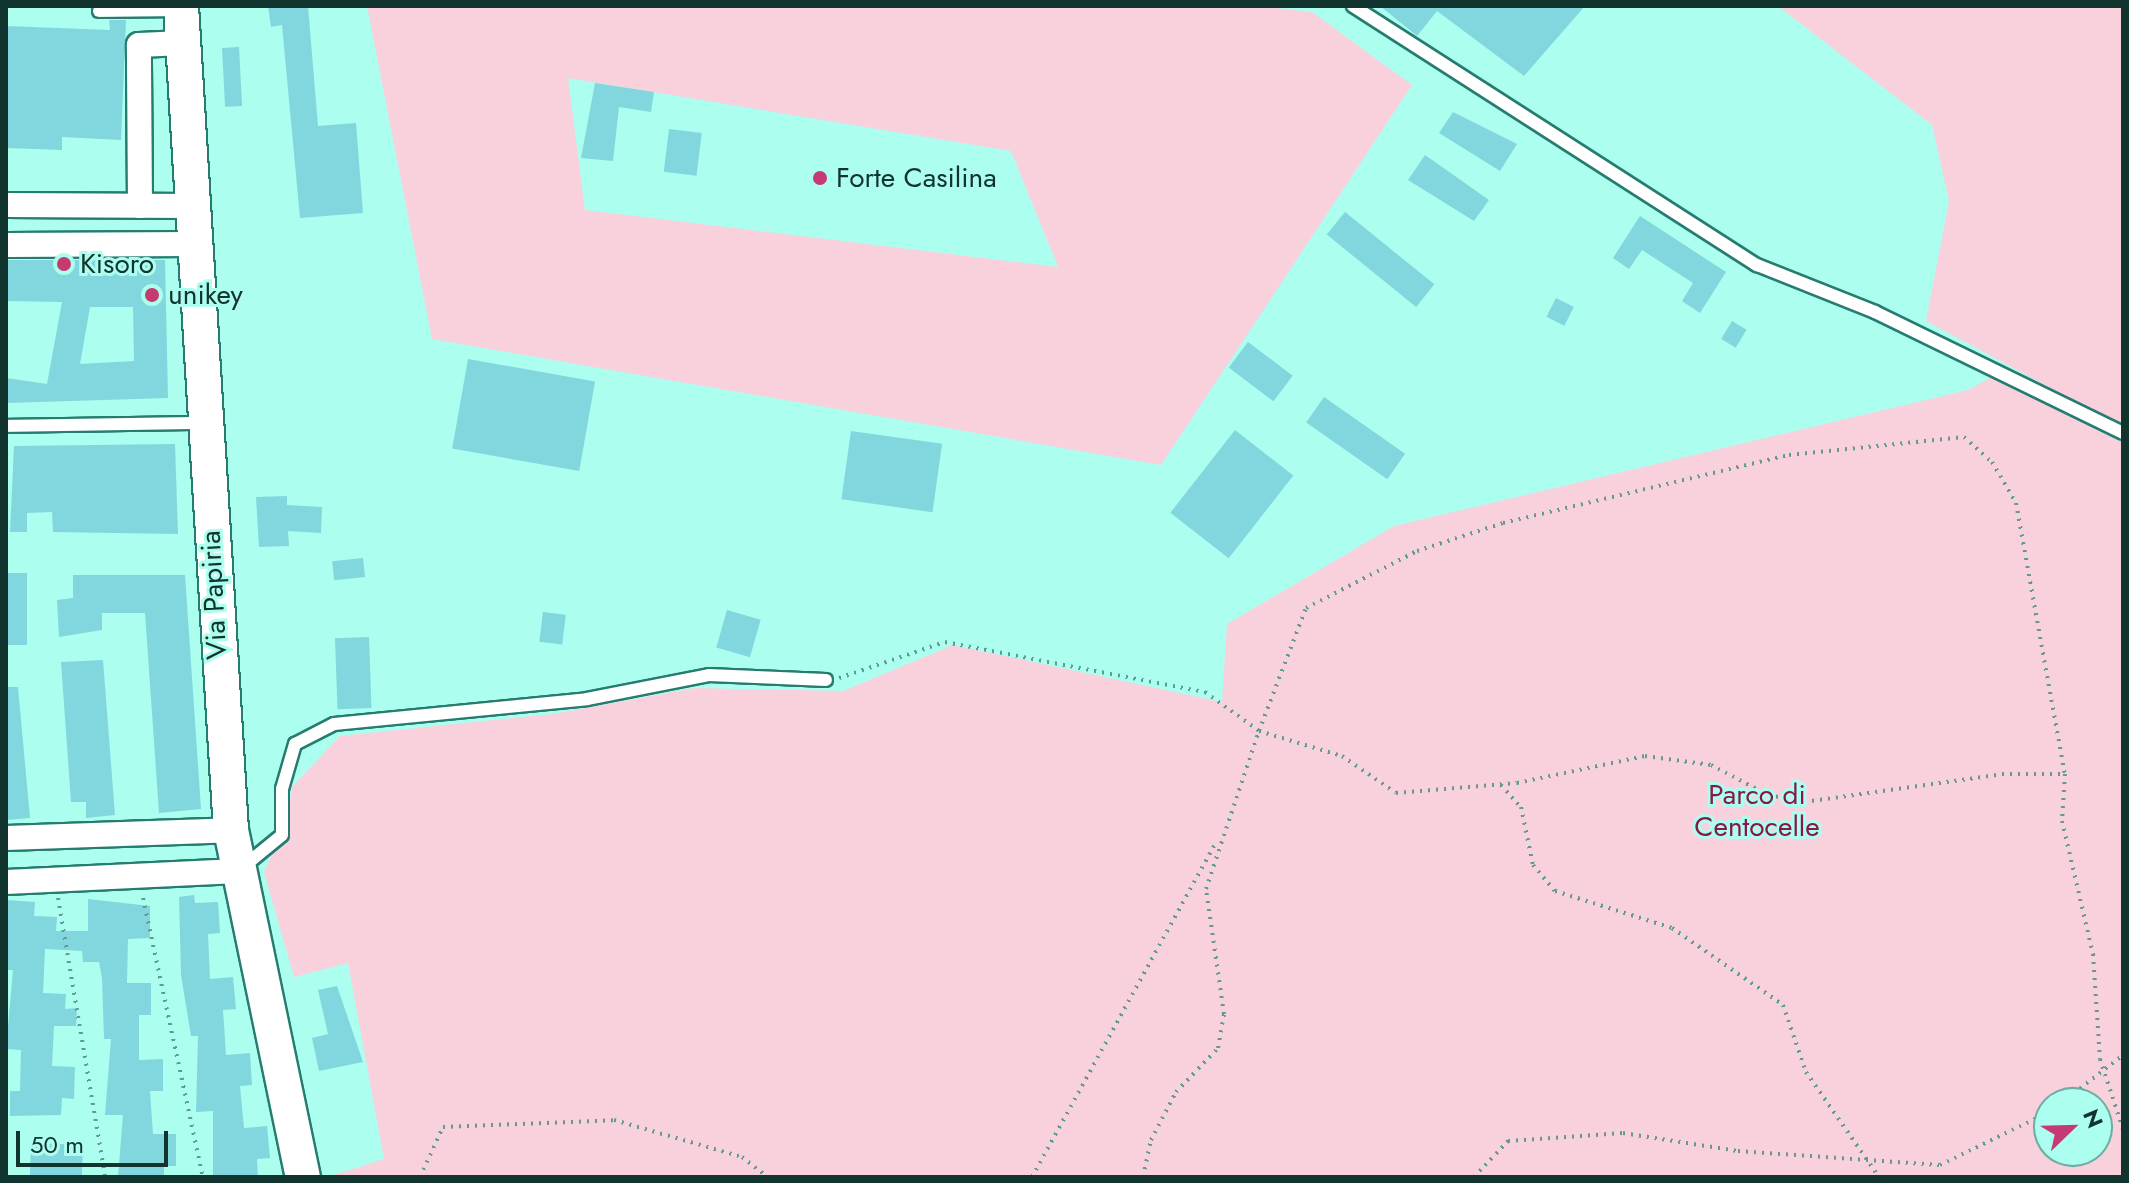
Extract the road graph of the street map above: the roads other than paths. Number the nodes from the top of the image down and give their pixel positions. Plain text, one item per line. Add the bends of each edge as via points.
1 (1353, 6) edge
2 (99, 11) dead end
3 (182, 20) edge
4 (6, 205) edge
5 (138, 206) junction
6 (190, 206) junction
7 (192, 244) junction
8 (6, 245) edge
9 (136, 245) junction
10 (203, 423) junction
11 (6, 426) edge
12 (2123, 433) edge
13 (826, 680) road end
14 (231, 830) junction
15 (6, 838) edge
16 (238, 871) junction
17 (6, 882) edge
18 (303, 1177) edge

1 - 12 lane via 1757,265 1875,312
2 - 3 lane
3 - 5 street via 139,45
3 - 6 street, Via Papiria
4 - 5 street
5 - 6 street
5 - 9 street via 148,229
6 - 7 street, Via Papiria
7 - 9 street
7 - 10 street, Via Papiria
8 - 9 street
10 - 11 lane
10 - 14 street, Via Papiria
13 - 16 lane via 709,675 587,699 320,728 287,757 278,814 282,835
14 - 15 street
14 - 16 street, Via Papiria
16 - 17 street
16 - 18 street, Via Papiria

